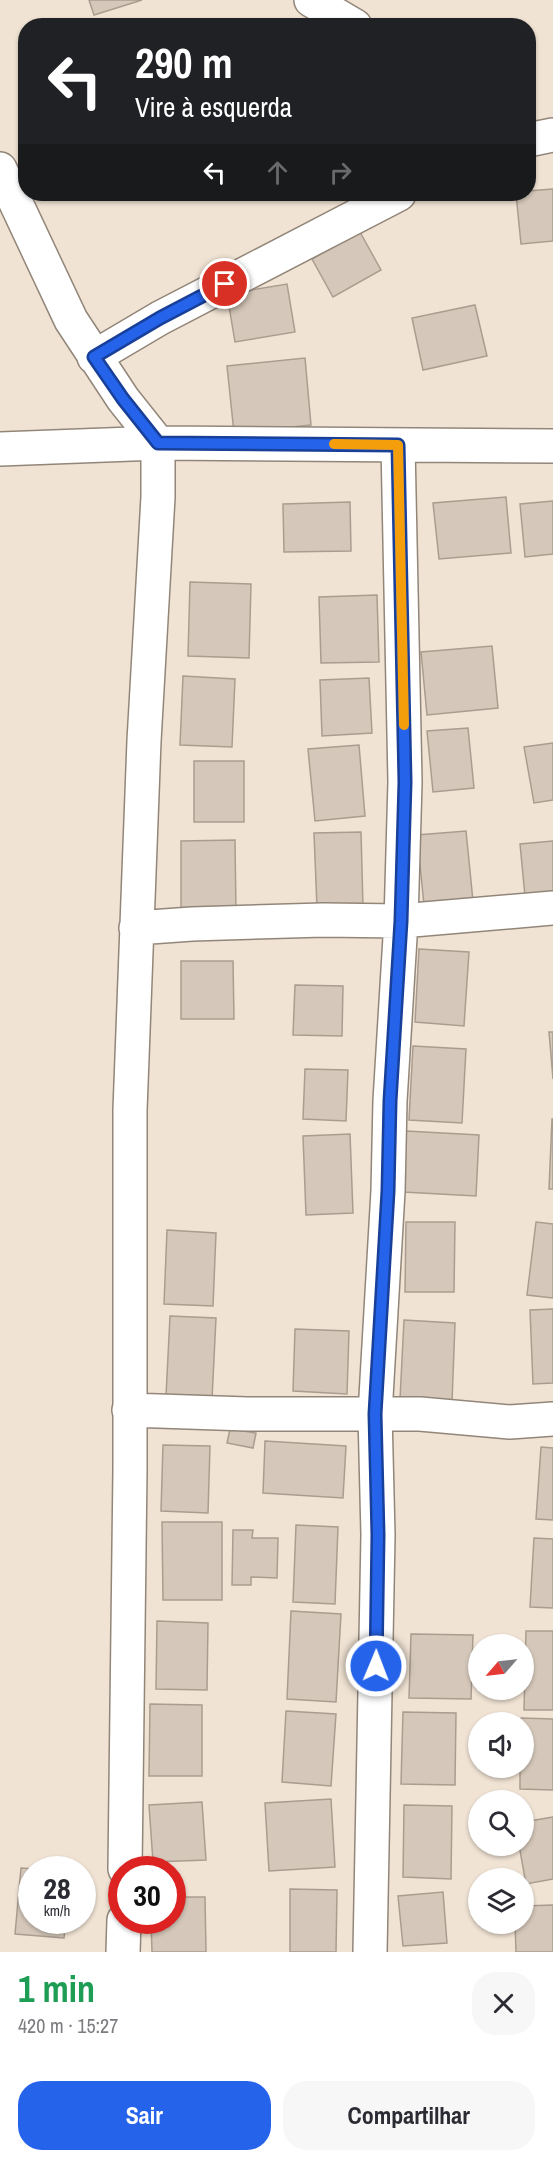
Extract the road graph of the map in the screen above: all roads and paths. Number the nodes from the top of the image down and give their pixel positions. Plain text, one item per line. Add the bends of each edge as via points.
1 (311, 0) edge
2 (341, 18) edge
3 (553, 135) edge
4 (536, 138) edge
5 (0, 169) edge
6 (386, 201) edge
7 (94, 357) junction
8 (158, 443) junction
9 (398, 445) junction
10 (553, 446) edge
11 (0, 449) edge
12 (553, 908) edge
13 (401, 921) junction
14 (136, 928) junction
15 (129, 1410) junction
16 (375, 1414) junction
17 (553, 1419) edge
18 (124, 1856) edge
19 (124, 1934) edge
20 (123, 1952) edge
21 (370, 1952) edge

1 - 2 street
3 - 4 street
5 - 7 street via 71,320
6 - 7 street via 160,318
7 - 8 street
8 - 9 street
8 - 11 street
8 - 14 street
9 - 10 street
9 - 13 street via 405,782
12 - 13 street
13 - 14 street via 323,920
13 - 16 street
14 - 15 street via 130,1110
15 - 16 street
15 - 18 street
16 - 17 street via 510,1422
16 - 21 street via 378,1535
19 - 20 street

